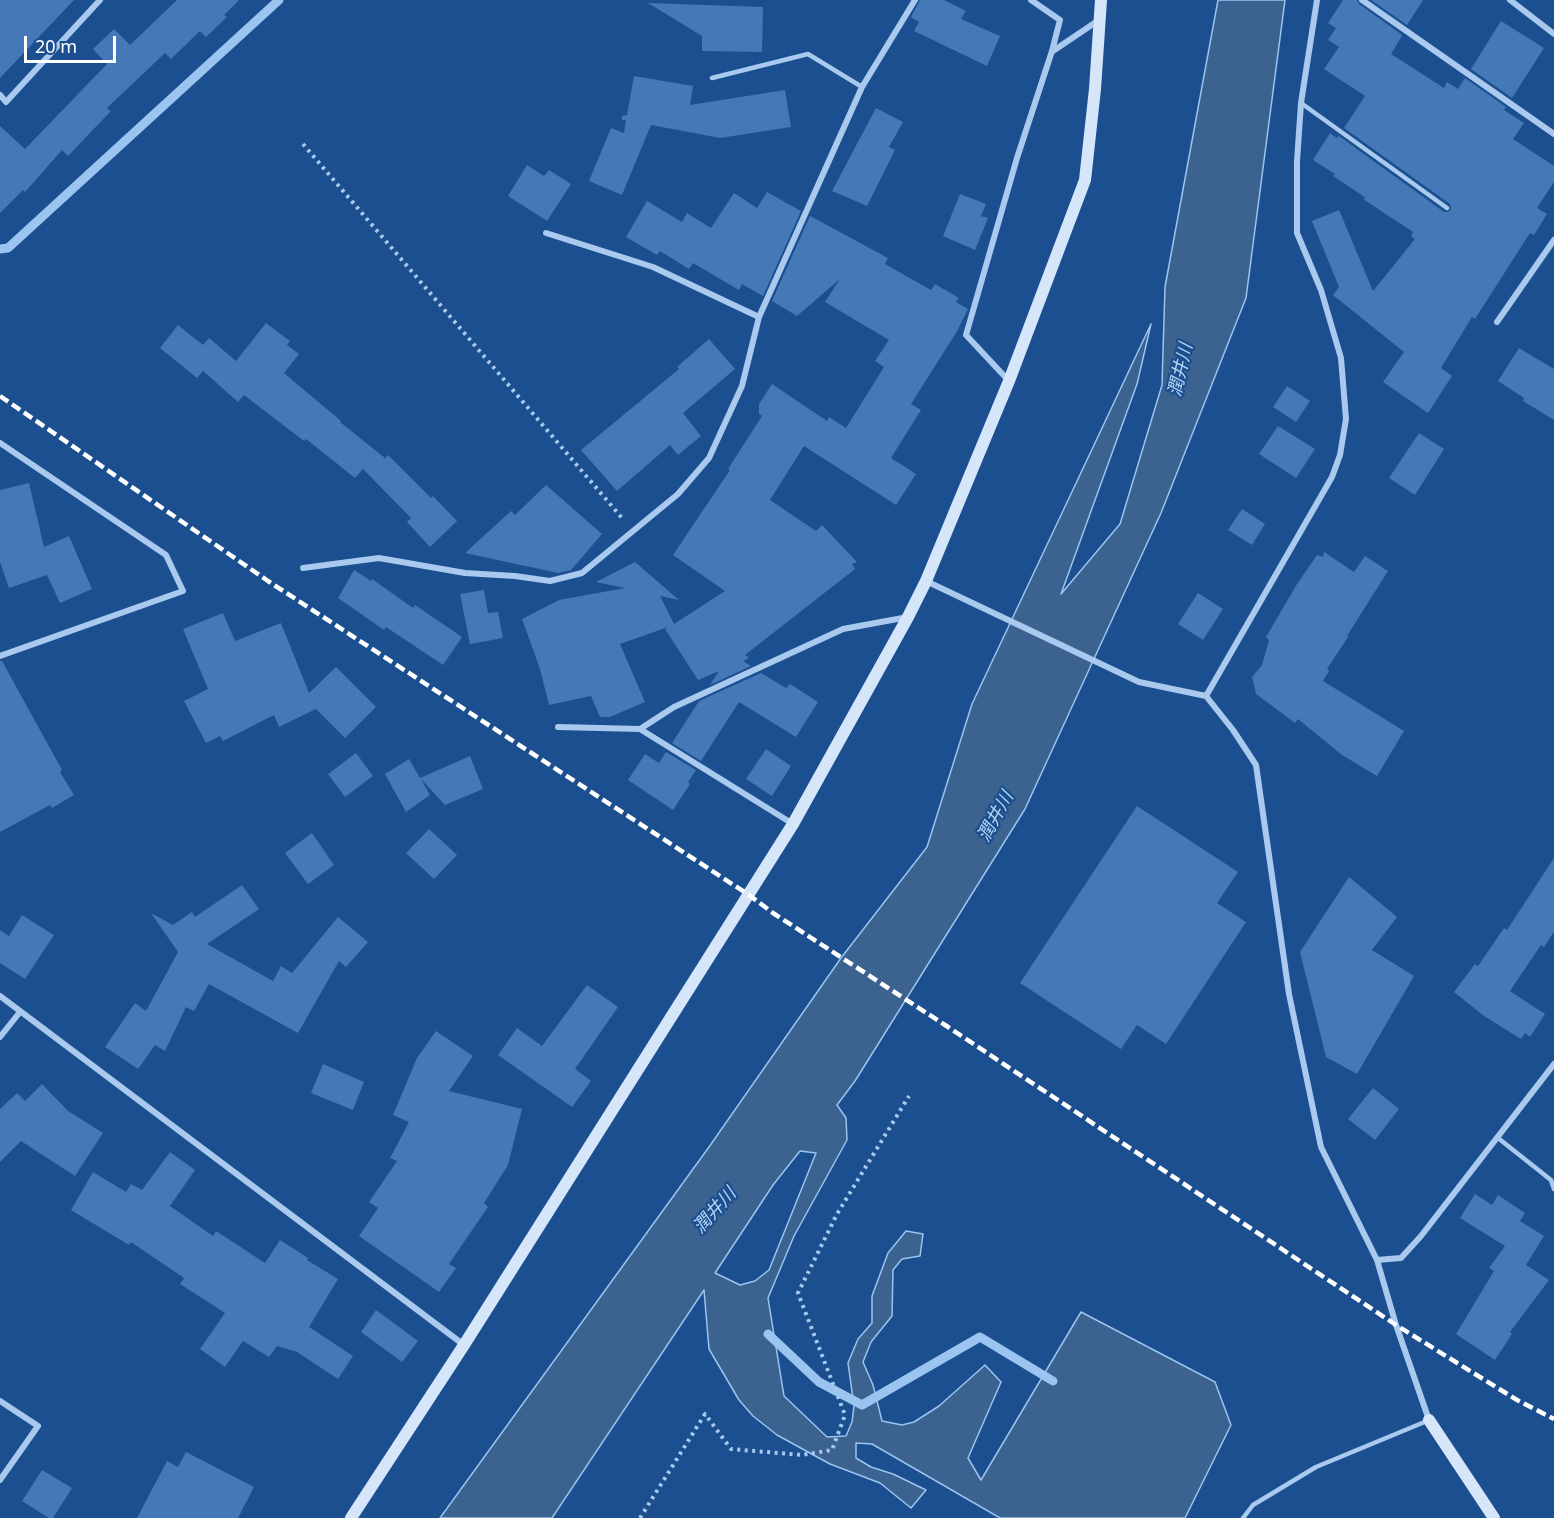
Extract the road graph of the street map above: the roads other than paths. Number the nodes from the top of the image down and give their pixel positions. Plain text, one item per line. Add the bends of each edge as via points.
1 (100, 0) edge
2 (915, 0) edge
3 (1031, 0) edge
4 (1101, 0) edge
5 (1317, 0) edge
6 (1362, 0) edge
7 (1509, 0) edge
8 (1099, 20) junction
9 (1554, 34) edge
10 (1052, 51) junction
11 (712, 78) dead end
12 (862, 87) junction
13 (0, 95) edge
14 (1301, 103) junction
15 (1554, 134) edge
16 (1447, 208) dead end
17 (546, 233) dead end
18 (1554, 240) edge
19 (759, 317) junction
20 (1497, 322) dead end
21 (1009, 381) junction
22 (0, 443) edge
23 (303, 568) dead end
24 (927, 581) junction
25 (908, 617) junction
26 (0, 656) edge
27 (1206, 696) junction
28 (558, 727) dead end
29 (640, 729) junction
30 (793, 824) junction
31 (0, 996) edge
32 (20, 1012) junction
33 (0, 1037) edge
34 (1554, 1064) edge
35 (1498, 1138) junction
36 (1554, 1189) edge
37 (1377, 1260) junction
38 (464, 1345) junction
39 (0, 1401) edge
40 (1429, 1420) junction
41 (0, 1480) edge
42 (351, 1518) edge
43 (1243, 1518) edge
44 (1494, 1518) edge

1 - 13 street via 6,102
2 - 12 street
3 - 10 street via 1060,20
4 - 8 street
5 - 14 street
6 - 15 street
7 - 9 street
8 - 10 street
8 - 21 street via 1085,180
10 - 21 street via 966,335
11 - 12 lane via 808,54
12 - 19 street
14 - 16 lane
14 - 27 street via 1297,233 1321,290 1341,358 1346,419 1332,477
17 - 19 street via 653,267
18 - 20 street
19 - 23 street via 742,386 709,458 678,494 582,573 550,582 379,558
21 - 24 street
22 - 26 street via 166,555 183,591
24 - 25 street
24 - 27 street via 1138,682
25 - 29 street via 843,629 674,707
25 - 30 street
27 - 37 street via 1256,765 1289,994 1321,1147
28 - 29 street
29 - 30 street
30 - 38 street
31 - 32 street
32 - 33 street
32 - 38 street
34 - 35 street
35 - 36 lane via 1551,1180
35 - 37 street via 1401,1258
37 - 40 street
38 - 42 street
39 - 41 street via 38,1426
40 - 43 lane via 1316,1467 1253,1505
40 - 44 street

